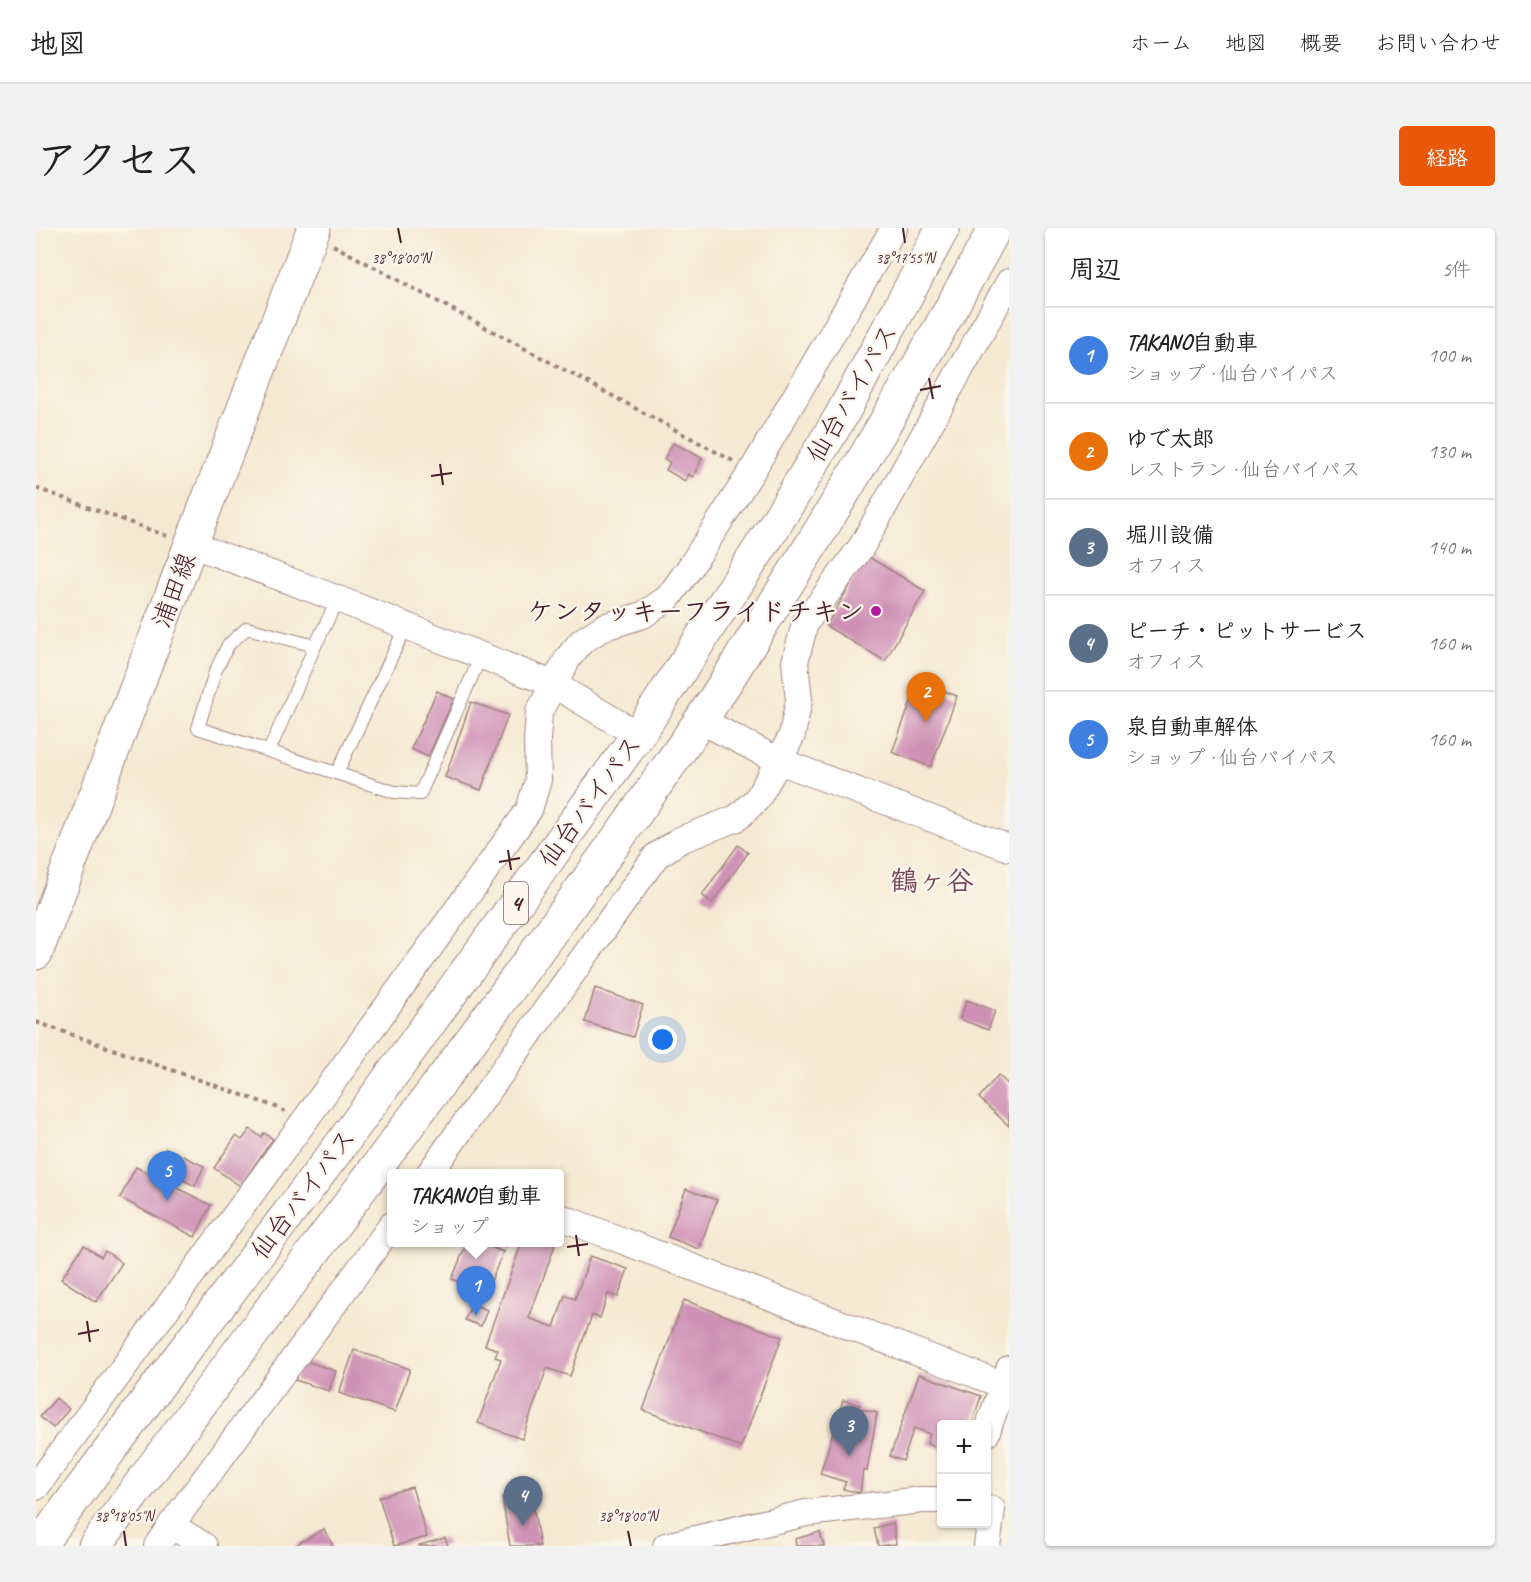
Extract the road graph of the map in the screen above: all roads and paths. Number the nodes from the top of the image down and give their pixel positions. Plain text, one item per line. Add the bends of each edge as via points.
1 (894, 228) edge
2 (943, 228) edge
3 (995, 228) edge
4 (313, 231) edge
5 (1009, 282) edge
6 (752, 471) junction
7 (36, 488) edge
8 (191, 544) junction
9 (338, 599) junction
10 (405, 626) junction
11 (315, 646) junction
12 (481, 656) junction
13 (553, 684) junction
14 (700, 720) junction
15 (638, 735) junction
16 (269, 751) junction
17 (779, 761) junction
18 (337, 773) junction
19 (1009, 848) edge
20 (36, 953) edge
21 (36, 1022) edge
22 (300, 1127) junction
23 (437, 1169) edge
24 (564, 1218) edge
25 (387, 1232) edge
26 (1006, 1377) edge
27 (991, 1422) edge
28 (36, 1487) edge
29 (937, 1500) edge
30 (996, 1510) edge
31 (164, 1536) edge
32 (676, 1545) edge
33 (39, 1546) edge
34 (95, 1546) edge
35 (204, 1546) edge
36 (987, 1546) edge

1 - 6 street
2 - 15 main road, 仙台バイパス / 4 via 841,416
3 - 14 main road, 仙台バイパス / 4 via 841,499
4 - 6 path
4 - 8 main road, 浦田線
5 - 17 street via 862,546 805,623 795,662 799,700 792,735
6 - 13 street via 668,598 643,615 604,627 582,641
7 - 8 path
8 - 9 street
8 - 20 main road, 浦田線
9 - 10 street
9 - 11 lane
10 - 12 street
10 - 18 lane
11 - 16 lane
11 - 16 lane via 247,628 228,645 215,672 198,728
12 - 13 street
12 - 18 lane via 420,794 394,792
13 - 15 street
13 - 22 street via 539,712 538,780 530,810
14 - 17 street
14 - 34 main road, 仙台バイパス / 4 via 416,1116
15 - 33 main road, 仙台バイパス / 4 via 343,1142
16 - 18 lane
17 - 19 street
17 - 23 street via 758,799 737,818 680,840 656,856
21 - 22 path via 282,1109
22 - 28 street
24 - 26 street
25 - 31 street
26 - 27 street
29 - 32 street via 806,1513
30 - 36 street
31 - 35 street

